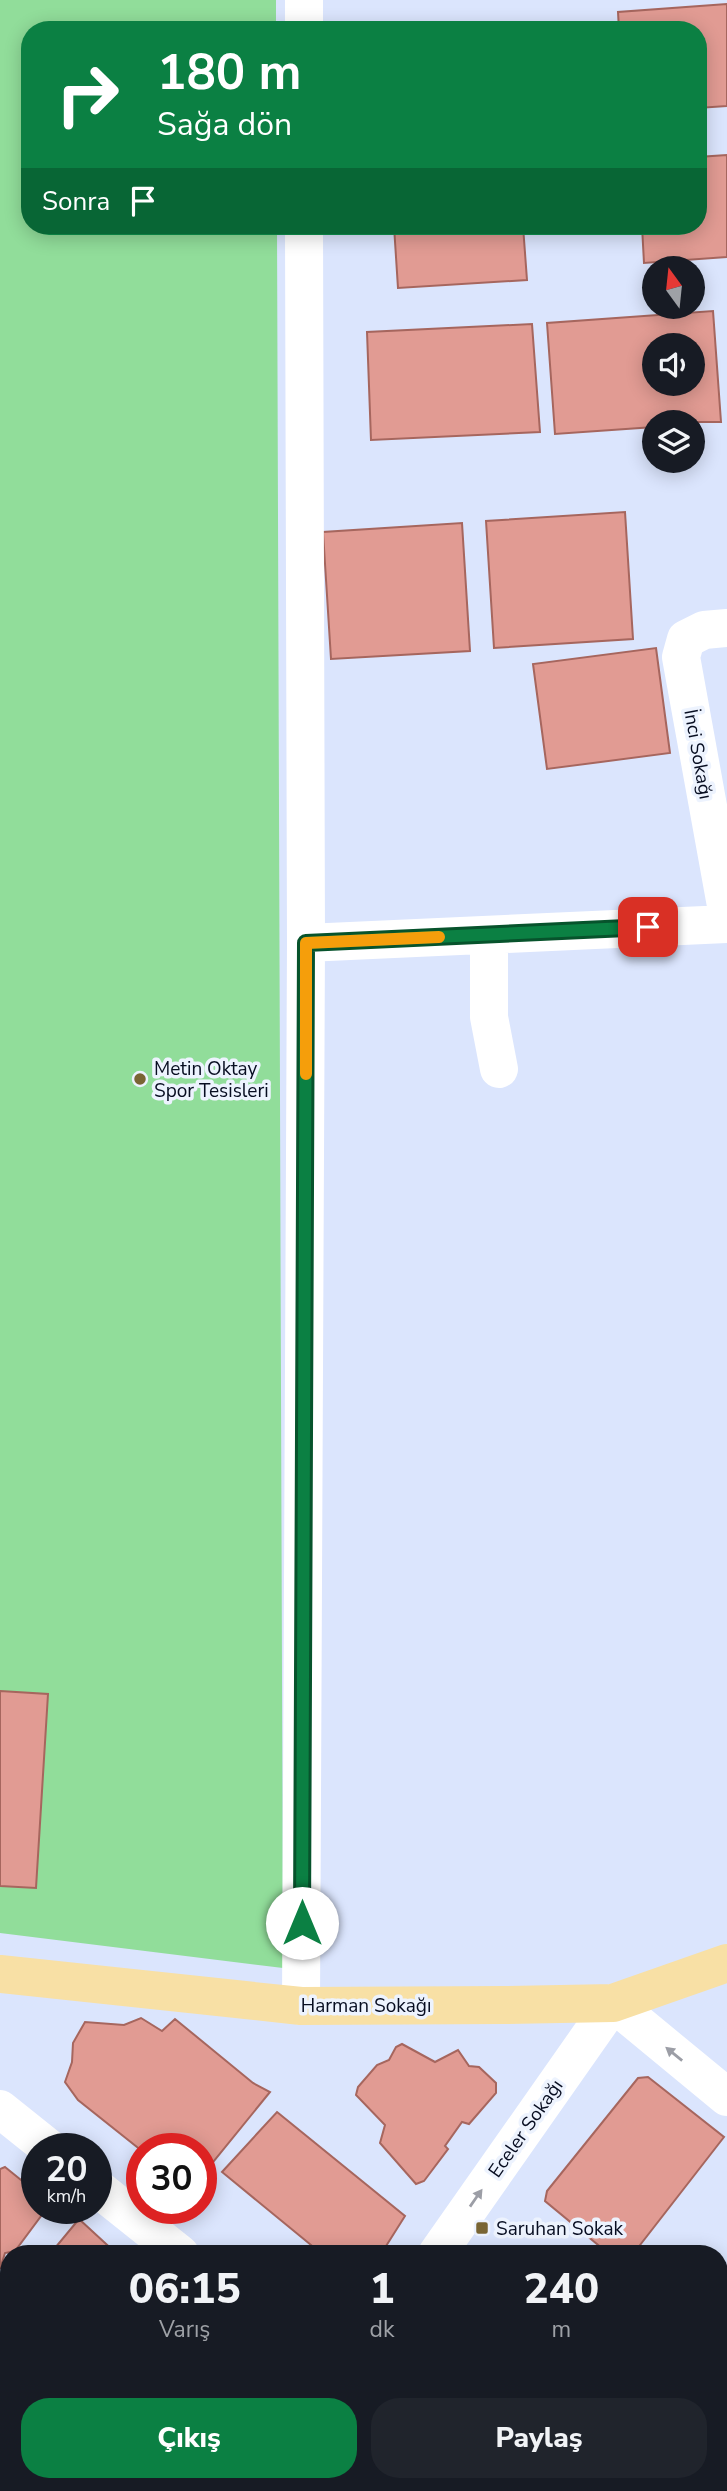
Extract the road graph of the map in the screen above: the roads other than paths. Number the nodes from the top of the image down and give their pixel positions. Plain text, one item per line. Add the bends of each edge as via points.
1 (304, 0) edge
2 (304, 21) edge
3 (304, 235) edge
4 (727, 628) edge
5 (727, 911) edge
6 (727, 924) edge
7 (489, 934) junction
8 (306, 943) junction
9 (499, 1069) dead end
10 (727, 1964) edge
11 (0, 1975) edge
12 (613, 2003) junction
13 (301, 2007) junction
14 (727, 2097) edge
15 (0, 2109) edge
16 (30, 2133) edge
17 (112, 2199) edge
18 (169, 2245) edge
19 (443, 2245) edge

1 - 2 street
3 - 8 street
4 - 5 street, İnci Sokağı via 704,630 686,639 681,657
6 - 7 street
7 - 8 street
7 - 9 street via 489,1017
8 - 13 street
10 - 12 main road, Harman Sokağı
11 - 13 main road, Harman Sokağı
12 - 13 main road, Harman Sokağı
14 -> 12 street
19 -> 12 street, Eceler Sokağı
15 - 16 street
17 - 18 street

